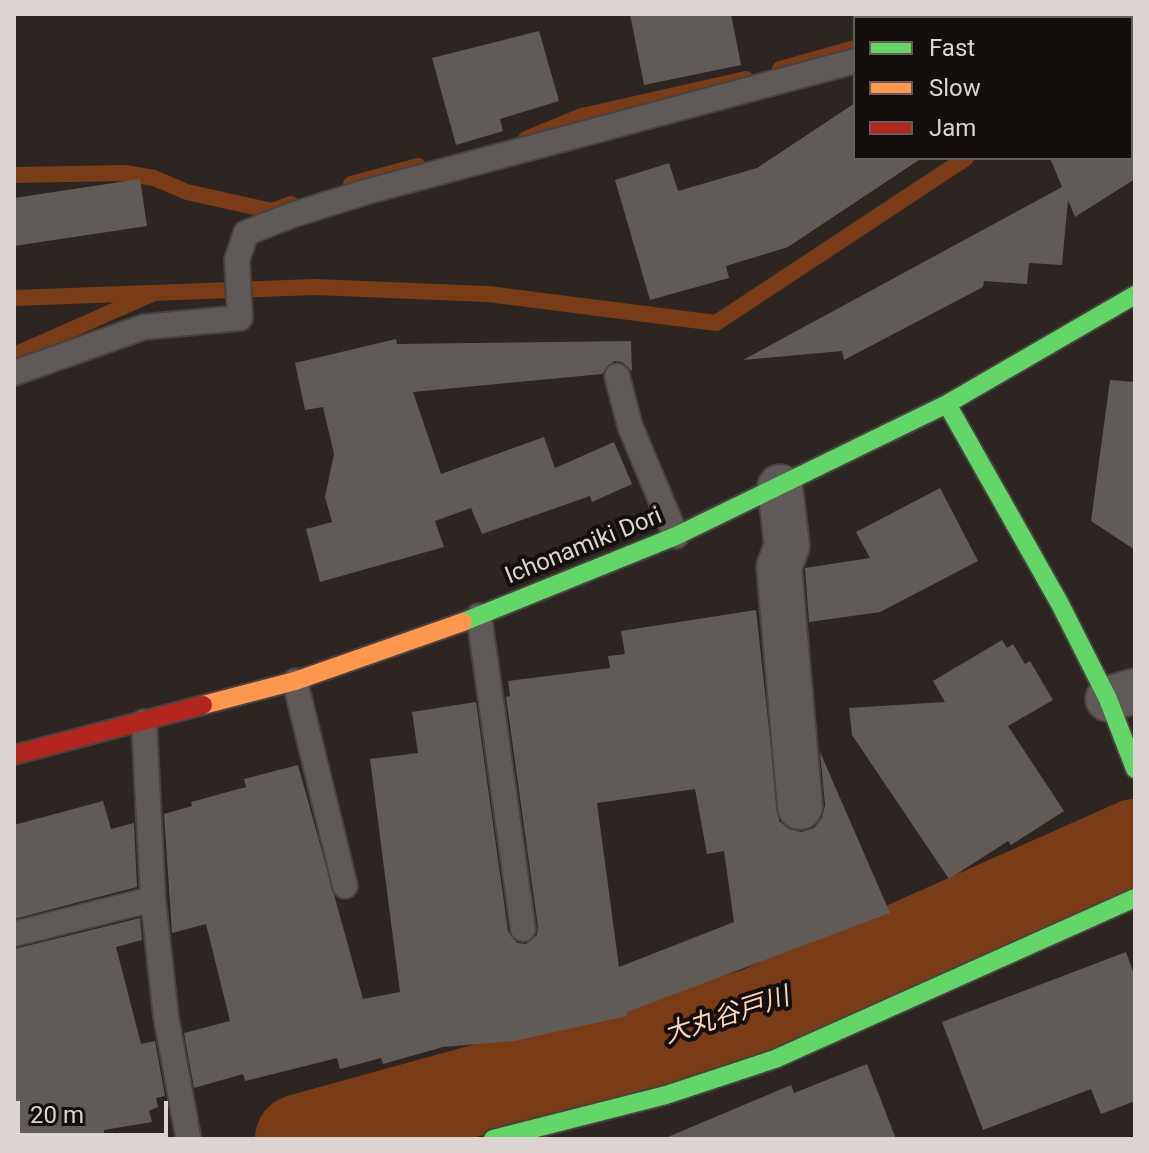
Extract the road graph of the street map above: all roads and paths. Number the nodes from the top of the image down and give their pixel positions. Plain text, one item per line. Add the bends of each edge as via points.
1 (853, 62) edge
2 (1135, 295) edge
3 (14, 373) edge
4 (617, 376) dead end
5 (947, 404) junction
6 (780, 487) junction
7 (676, 536) junction
8 (479, 616) junction
9 (295, 681) junction
10 (1122, 695) edge
11 (144, 722) junction
12 (14, 755) edge
13 (1135, 769) edge
14 (800, 807) dead end
15 (345, 886) dead end
16 (1135, 898) edge
17 (153, 899) junction
18 (523, 929) dead end
19 (14, 934) edge
20 (188, 1136) dead end
21 (493, 1139) edge

1 - 3 lane via 356,195 246,233 237,260 240,318 144,327
2 - 5 street, Ichonamiki Dori
4 - 7 lane via 630,426
5 - 6 street, Ichonamiki Dori
5 - 10 street via 1060,604
6 - 7 street, Ichonamiki Dori
6 - 14 street via 787,546 779,567
7 - 8 street, Ichonamiki Dori
8 - 9 street, Ichonamiki Dori
8 - 18 lane
9 - 11 street, Ichonamiki Dori
9 - 15 lane
10 - 13 street
11 - 12 street, Ichonamiki Dori
11 - 17 lane
16 - 21 street via 775,1059 666,1095
17 - 19 lane
17 - 20 lane via 166,1017

